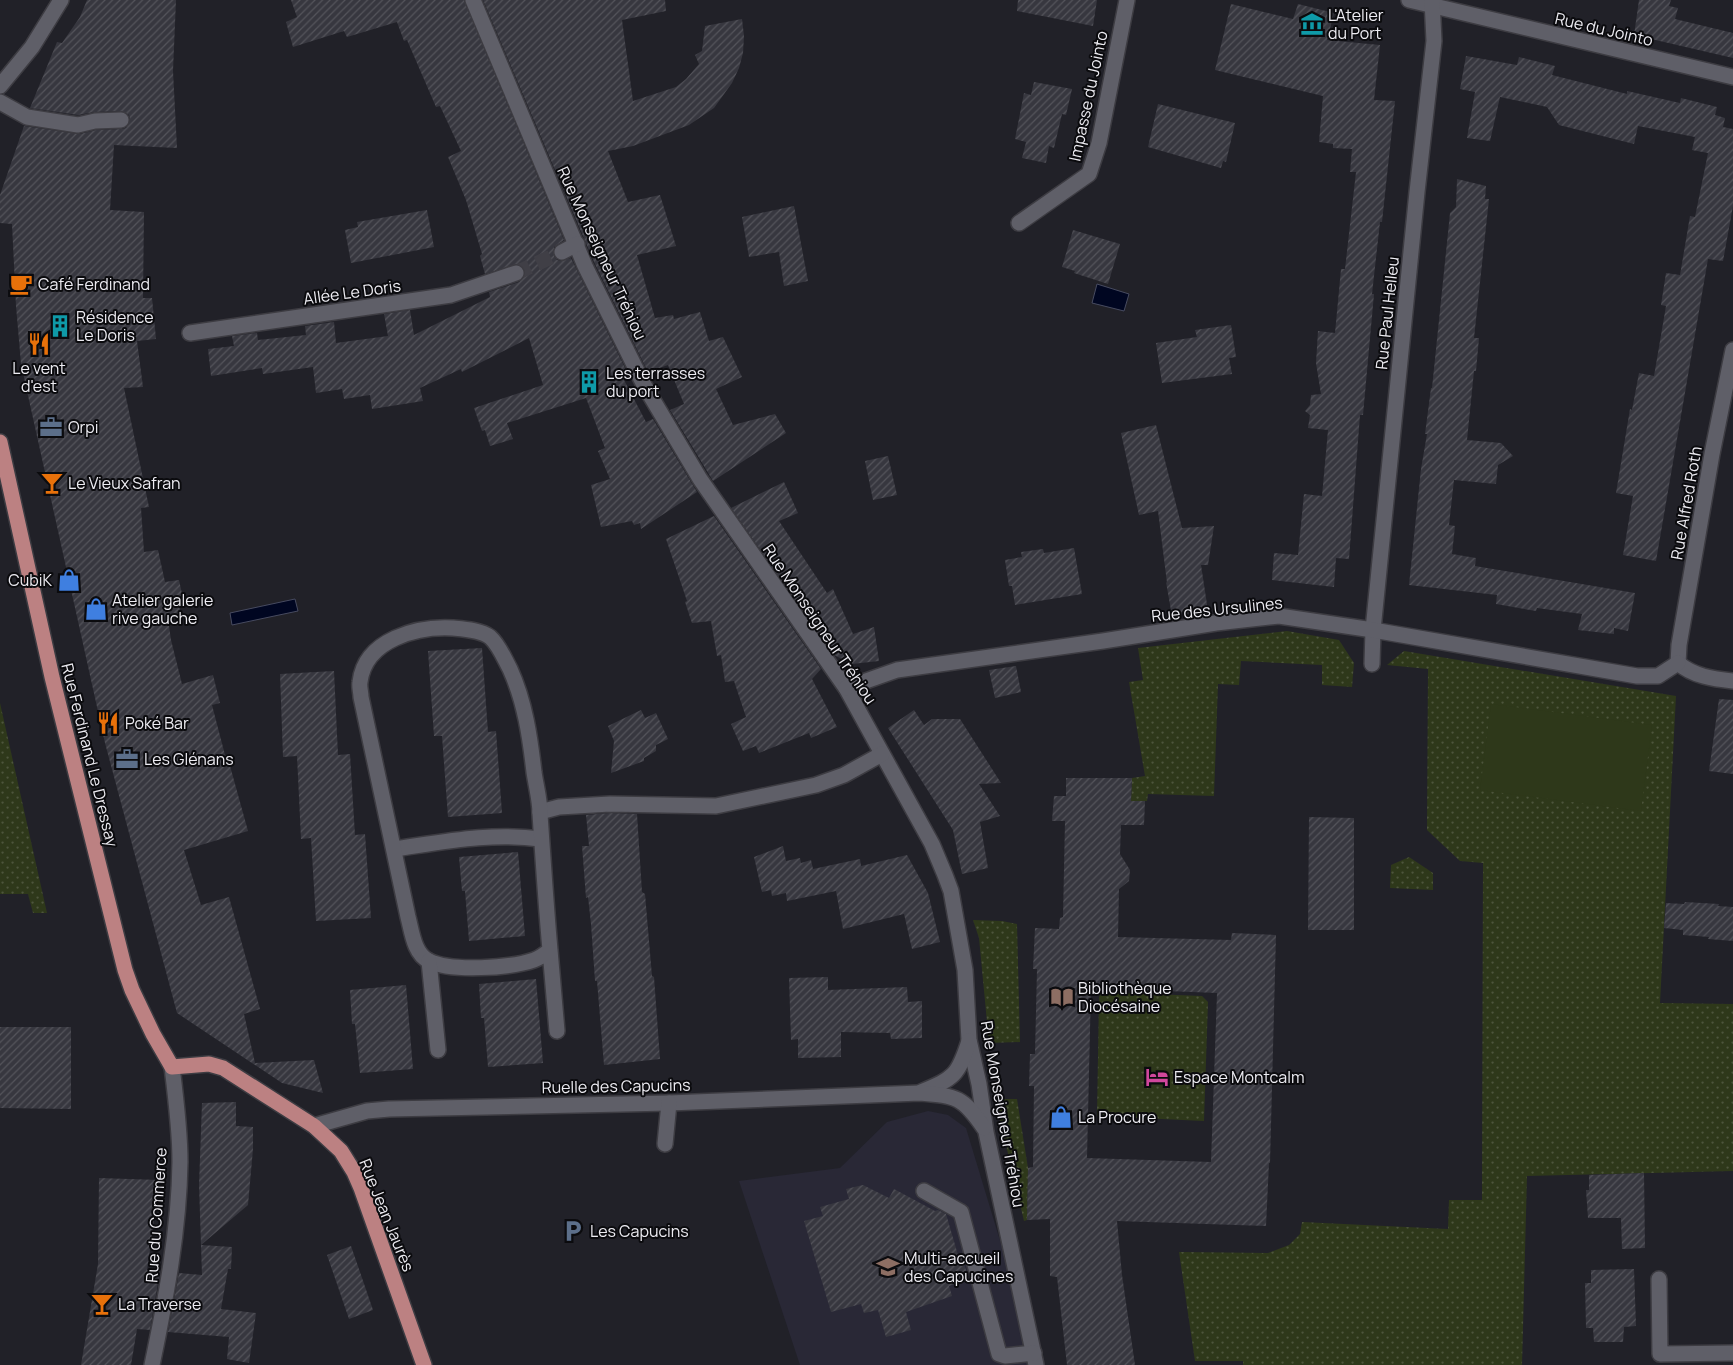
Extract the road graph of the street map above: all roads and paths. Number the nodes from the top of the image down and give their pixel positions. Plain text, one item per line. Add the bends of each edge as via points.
1 (60, 0) edge
2 (473, 0) edge
3 (1127, 0) edge
4 (1409, 0) edge
5 (1432, 3) edge
6 (1733, 77) edge
7 (0, 86) edge
8 (0, 102) edge
9 (121, 120) dead end
10 (1019, 223) dead end
11 (577, 244) junction
12 (562, 252) tunnel mouth
13 (516, 273) tunnel mouth
14 (190, 334) dead end
15 (1733, 350) edge
16 (0, 442) edge
17 (1373, 630) junction
18 (1678, 662) junction
19 (1372, 664) dead end
20 (1733, 681) edge
21 (846, 688) junction
22 (882, 754) junction
23 (540, 812) junction
24 (541, 839) junction
25 (394, 849) junction
26 (550, 950) junction
27 (429, 961) junction
28 (557, 1031) dead end
29 (969, 1040) junction
30 (438, 1050) dead end
31 (172, 1067) junction
32 (920, 1093) junction
33 (669, 1103) junction
34 (314, 1126) junction
35 (986, 1132) junction
36 (665, 1144) dead end
37 (924, 1191) dead end
38 (1659, 1279) dead end
39 (1733, 1353) edge
40 (1035, 1359) edge
41 (152, 1365) edge
42 (424, 1365) edge

1 - 7 street via 32,47
2 - 11 street, Rue Monseigneur Tréhiou
3 - 10 street, Impasse du Jointo via 1099,143 1089,174
4 - 5 street, Rue du Jointo
5 - 6 street, Rue du Jointo
5 - 17 street, Rue Paul Helleu via 1434,41
8 - 9 street via 27,117 78,125
11 - 12 street
11 - 21 street, Rue Monseigneur Tréhiou via 644,385 700,479
13 - 14 street, Allée Le Doris via 451,295
15 - 18 street, Rue Alfred Roth via 1712,454
16 - 31 main road, Rue Ferdinand Le Dressay via 52,677 125,970 153,1034
17 - 18 street, Rue des Ursulines via 1638,676 1658,676
17 - 19 street, Rue Paul Helleu
17 - 21 street, Rue des Ursulines via 1279,616 897,670
18 - 20 street via 1687,670 1712,679
21 - 22 street, Rue Monseigneur Tréhiou
22 - 23 street via 844,775 816,785 716,806 610,804 559,807
22 - 29 street, Rue Monseigneur Tréhiou via 932,844 951,892 965,970
23 - 24 street
23 - 25 street via 529,729 511,671 500,650 489,636 466,629 416,630 392,639 374,652 360,682
24 - 25 street via 478,837
24 - 26 street
25 - 27 street via 417,950
26 - 27 street via 536,960 485,968 453,967
26 - 28 street
27 - 30 street
29 - 32 street, Ruelle des Capucins via 956,1073
29 - 35 street, Rue Monseigneur Tréhiou
31 - 34 main road, Rue Jean Jaurès via 209,1064 223,1068
31 - 41 street, Rue du Commerce via 179,1124 176,1223 169,1286
32 - 33 street, Ruelle des Capucins
32 - 35 street, Ruelle des Capucins via 947,1095 960,1100 971,1109
33 - 34 street, Ruelle des Capucins via 388,1109
33 - 36 street
34 - 42 main road, Rue Jean Jaurès via 341,1151 358,1180
35 - 40 street, Rue Monseigneur Tréhiou
37 - 40 street via 961,1212 999,1354
38 - 39 street via 1660,1354

